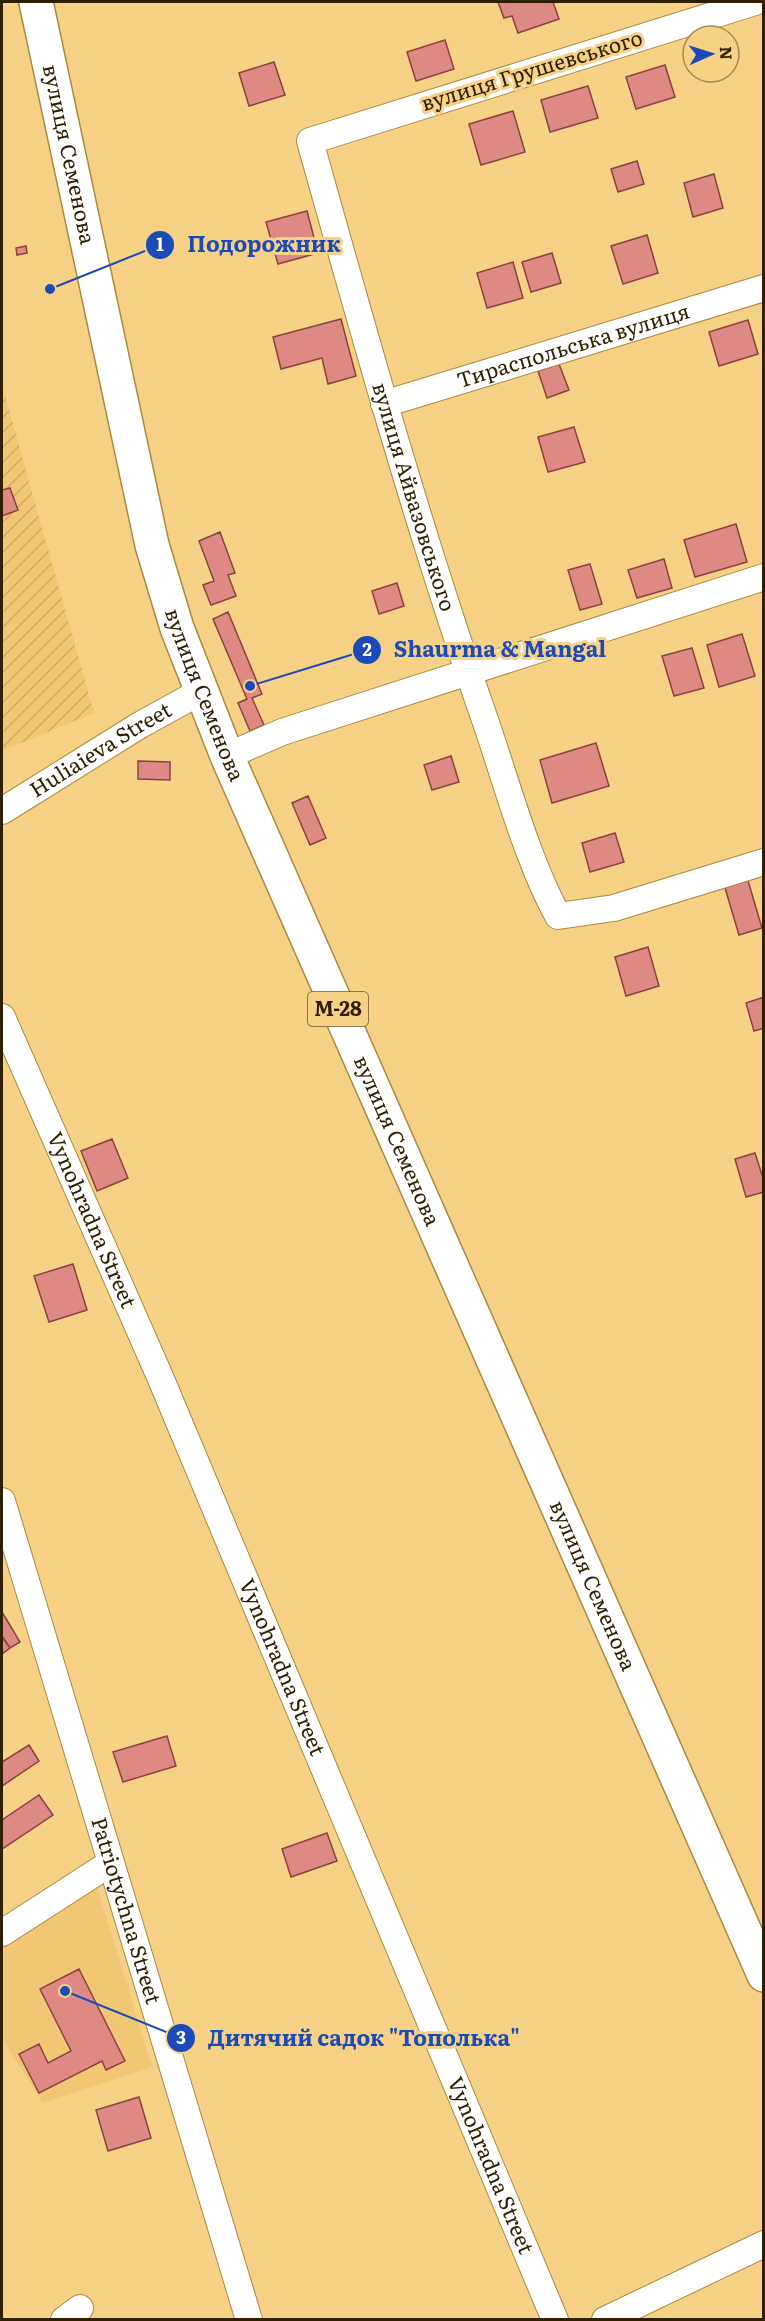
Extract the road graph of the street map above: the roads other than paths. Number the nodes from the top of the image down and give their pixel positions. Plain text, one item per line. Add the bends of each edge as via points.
1 (36, 2) edge
2 (755, 2) edge
3 (310, 141) joint
4 (764, 288) edge
5 (384, 404) junction
6 (764, 577) edge
7 (468, 670) junction
8 (200, 692) junction
9 (227, 756) junction
10 (2, 811) edge
11 (764, 862) edge
12 (2, 1017) edge
13 (2, 1501) edge
14 (109, 1864) junction
15 (2, 1933) edge
16 (763, 1973) edge
17 (764, 2244) edge
18 (249, 2319) edge
19 (555, 2319) edge
20 (605, 2319) edge

1 - 8 highway, вулиця Семенова / М-28 via 152,545
2 - 3 street, вулиця Грушевського
3 - 5 street, вулиця Айвазовського
4 - 5 street, Тираспольська вулиця
5 - 7 street, вулиця Айвазовського
6 - 7 street
7 - 9 street via 282,732
7 - 11 street, вулиця Айвазовського via 540,877 558,916 614,908
8 - 9 highway, вулиця Семенова / М-28
8 - 10 street, Huliaieva Street
9 - 16 highway, вулиця Семенова / М-28
12 - 19 street, Vynohradna Street via 160,1379
13 - 14 street, Patriotychna Street
14 - 15 street
14 - 18 street, Patriotychna Street
17 - 20 street

